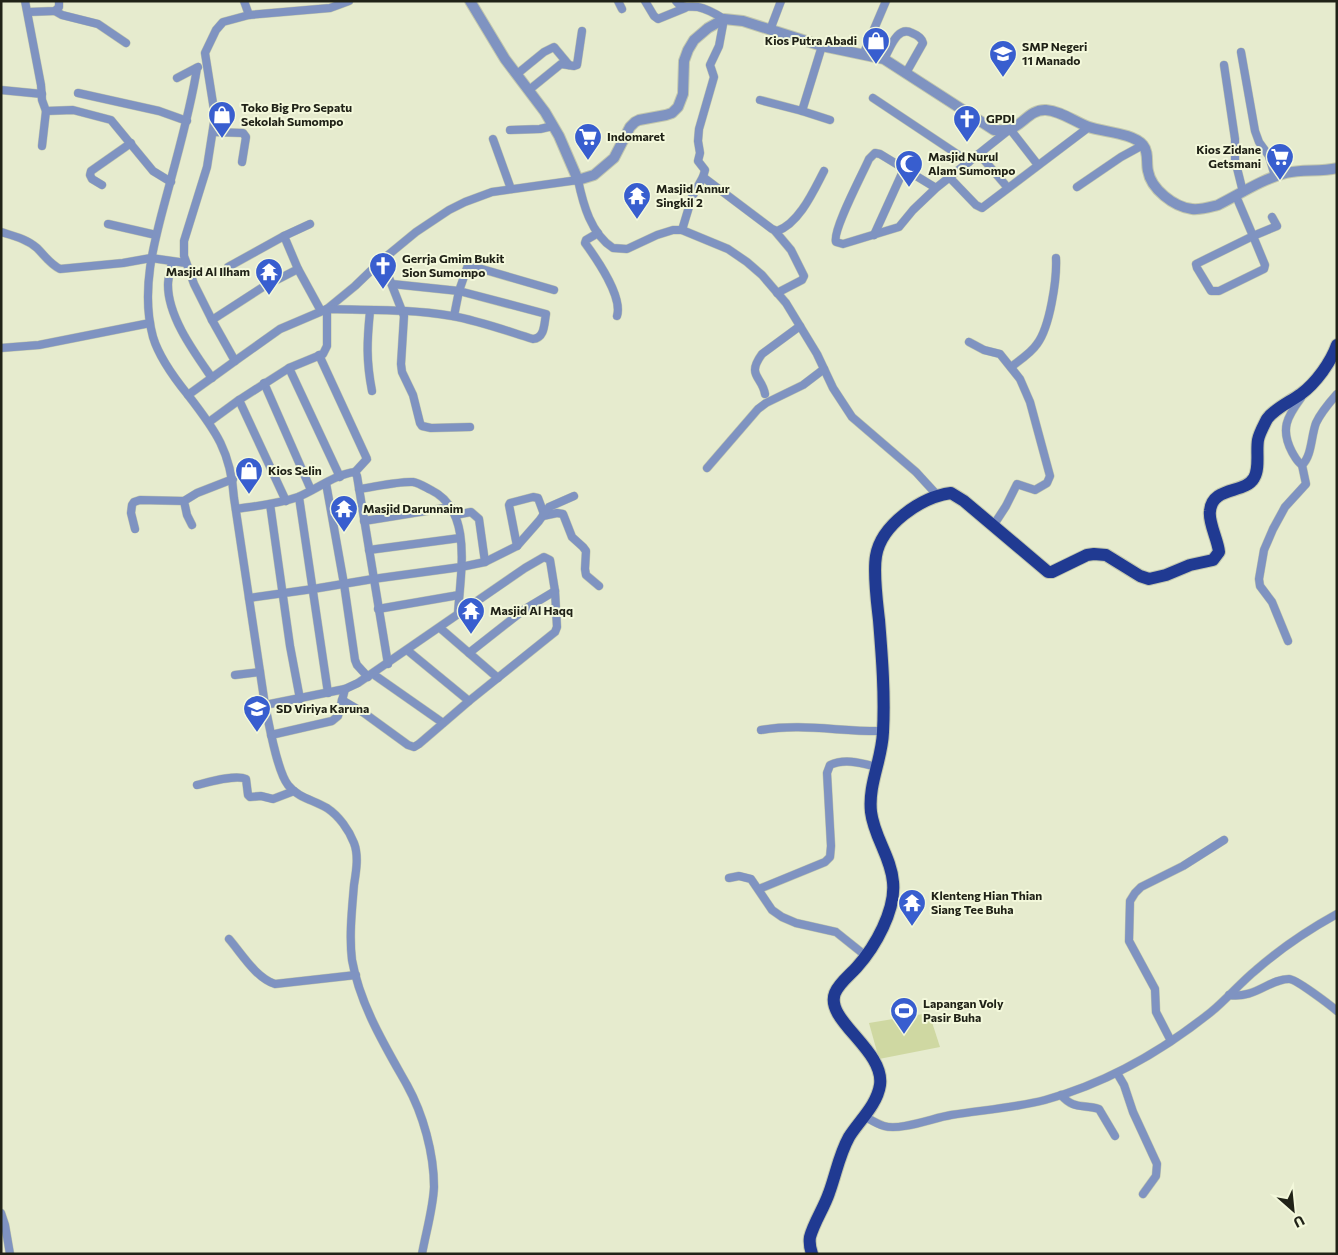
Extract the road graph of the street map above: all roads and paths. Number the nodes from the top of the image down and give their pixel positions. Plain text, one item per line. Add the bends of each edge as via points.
1 (25, 1) edge
2 (59, 1) edge
3 (244, 1) edge
4 (349, 1) edge
5 (470, 1) edge
6 (645, 1) edge
7 (676, 1) edge
8 (781, 1) edge
9 (886, 1) edge
10 (685, 8) junction
11 (55, 11) junction
12 (28, 12) junction
13 (249, 15) junction
14 (724, 19) junction
15 (770, 30) junction
16 (582, 32) dead end
17 (126, 43) dead end
18 (822, 46) junction
19 (1241, 52) dead end
20 (863, 55) junction
21 (884, 59) junction
22 (205, 60) junction
23 (1224, 65) dead end
24 (570, 66) junction
25 (196, 68) junction
26 (906, 73) junction
27 (517, 74) junction
28 (177, 78) dead end
29 (1, 90) edge
30 (529, 90) junction
31 (78, 93) dead end
32 (42, 94) junction
33 (874, 98) dead end
34 (760, 100) dead end
35 (46, 111) junction
36 (802, 111) junction
37 (830, 120) dead end
38 (187, 121) junction
39 (553, 126) junction
40 (1089, 127) junction
41 (1010, 129) junction
42 (510, 130) dead end
43 (212, 132) junction
44 (493, 140) dead end
45 (131, 143) junction
46 (1143, 145) junction
47 (42, 146) dead end
48 (979, 154) junction
49 (242, 162) dead end
50 (969, 162) junction
51 (1038, 165) junction
52 (1337, 168) edge
53 (904, 169) junction
54 (824, 171) dead end
55 (1275, 176) junction
56 (703, 177) junction
57 (950, 178) junction
58 (578, 180) junction
59 (171, 182) junction
60 (102, 185) dead end
61 (1077, 186) dead end
62 (936, 188) junction
63 (1008, 188) junction
64 (511, 189) junction
65 (1239, 194) junction
66 (1272, 217) dead end
67 (108, 224) dead end
68 (310, 224) dead end
69 (682, 230) junction
70 (775, 230) junction
71 (1, 232) edge
72 (598, 232) junction
73 (156, 234) junction
74 (874, 235) junction
75 (284, 236) junction
76 (1253, 236) junction
77 (151, 258) junction
78 (1056, 258) dead end
79 (382, 260) junction
80 (172, 262) junction
81 (186, 263) junction
82 (228, 267) dead end
83 (298, 269) junction
84 (392, 284) junction
85 (554, 290) dead end
86 (459, 291) junction
87 (777, 293) junction
88 (324, 310) junction
89 (403, 310) junction
90 (370, 311) junction
91 (454, 316) junction
92 (617, 316) dead end
93 (212, 320) junction
94 (150, 323) junction
95 (800, 326) junction
96 (968, 342) dead end
97 (1, 348) edge
98 (1336, 349) edge
99 (319, 356) junction
100 (235, 361) junction
101 (1011, 367) junction
102 (289, 368) junction
103 (824, 369) junction
104 (212, 378) junction
105 (264, 383) junction
106 (372, 390) dead end
107 (1306, 390) junction
108 (765, 394) dead end
109 (1337, 394) edge
110 (188, 395) junction
111 (239, 400) junction
112 (209, 422) junction
113 (470, 427) dead end
114 (1302, 465) junction
115 (707, 468) dead end
116 (355, 472) junction
117 (340, 477) junction
118 (233, 479) junction
119 (326, 483) junction
120 (359, 489) junction
121 (311, 490) junction
122 (574, 496) dead end
123 (938, 496) junction
124 (299, 497) junction
125 (286, 500) junction
126 (184, 501) junction
127 (270, 504) junction
128 (451, 507) junction
129 (236, 509) junction
130 (456, 515) junction
131 (543, 515) junction
132 (364, 521) junction
133 (192, 525) dead end
134 (993, 526) junction
135 (135, 529) dead end
136 (460, 538) junction
137 (517, 546) junction
138 (369, 550) junction
139 (485, 562) junction
140 (461, 567) junction
141 (373, 579) junction
142 (344, 584) junction
143 (599, 586) dead end
144 (313, 589) junction
145 (555, 591) junction
146 (283, 593) junction
147 (459, 595) junction
148 (249, 598) junction
149 (378, 609) junction
150 (458, 614) junction
151 (440, 628) junction
152 (1288, 641) dead end
153 (407, 650) junction
154 (469, 653) junction
155 (388, 664) junction
156 (260, 672) junction
157 (235, 675) dead end
158 (371, 675) junction
159 (498, 678) junction
160 (345, 689) junction
161 (328, 692) junction
162 (300, 699) junction
163 (342, 700) junction
164 (469, 701) junction
165 (266, 705) junction
166 (443, 723) junction
167 (761, 730) dead end
168 (883, 731) junction
169 (272, 735) junction
170 (877, 767) junction
171 (197, 785) dead end
172 (294, 791) junction
173 (1224, 840) dead end
174 (729, 878) dead end
175 (759, 889) junction
176 (1337, 914) edge
177 (229, 939) dead end
178 (866, 956) junction
179 (356, 975) junction
180 (1229, 995) junction
181 (1337, 1012) edge
182 (1171, 1041) junction
183 (1117, 1073) junction
184 (1061, 1095) junction
185 (864, 1116) junction
186 (1115, 1136) dead end
187 (1143, 1194) dead end
188 (1, 1213) edge
189 (814, 1253) edge
190 (10, 1254) edge
191 (422, 1254) edge

1 - 12 street
2 - 11 street
3 - 13 street
4 - 13 street via 330,8
5 - 27 street
6 - 10 street via 658,19
7 - 10 street
8 - 15 street
9 - 20 street
10 - 14 street via 698,7
11 - 12 street
11 - 17 street via 98,24
12 - 32 street
13 - 22 street via 223,22 209,44
14 - 15 street
14 - 56 street via 719,46 710,65 713,79 699,128 698,161 705,170
14 - 58 street via 694,40 688,50 684,62 683,94 678,107 672,113 634,122 614,158 594,175
15 - 18 street
16 - 24 street via 578,64
18 - 20 street
18 - 36 street
19 - 55 street via 1255,131 1269,156
20 - 21 street
21 - 26 street
21 - 26 street via 902,32 907,30 922,39 924,43
22 - 25 street
22 - 43 street via 215,116
23 - 65 street
24 - 27 street via 554,46
24 - 30 street via 562,64
25 - 28 street
25 - 38 street
26 - 41 street via 994,130
27 - 30 street
29 - 32 street
30 - 39 street
31 - 38 street via 159,111
32 - 35 street
33 - 50 street
34 - 36 street
35 - 45 street via 73,110 111,120
35 - 47 street
36 - 37 street
38 - 59 street
39 - 42 street
39 - 58 street
40 - 41 street via 1047,110 1037,111
40 - 46 street via 1133,138
40 - 51 street
41 - 48 street
41 - 51 street
43 - 49 street via 243,133 246,137
43 - 81 street via 208,167 184,241
44 - 64 street
45 - 59 street via 153,171
45 - 60 street via 91,171 92,179
46 - 61 street
46 - 65 street via 1152,182 1166,197 1184,207 1212,207
48 - 50 street
48 - 63 street
50 - 57 street
51 - 63 street
52 - 55 street
53 - 62 street
53 - 74 street
53 - 74 street via 880,154 873,155 834,236 838,244 843,244
54 - 70 street via 801,212 780,230
55 - 65 street
56 - 69 street via 692,197
56 - 70 street
57 - 62 street
57 - 63 street via 979,208 985,207
58 - 64 street
58 - 72 street via 587,211
59 - 73 street
62 - 74 street via 899,228
64 - 79 street via 479,196 448,210
65 - 76 street
66 - 76 street via 1277,226
67 - 73 street
68 - 75 street
69 - 72 street via 673,230 627,249 609,246
69 - 87 street via 728,249 762,275
70 - 87 street via 791,250 804,276
71 - 77 street via 27,241 60,270
72 - 92 street via 585,243 616,298
73 - 77 street
75 - 82 street
75 - 83 street
76 - 76 street via 1264,269 1211,292 1197,263
77 - 80 street
77 - 94 street
78 - 101 street via 1054,288 1042,336 1033,349
79 - 84 street
79 - 88 street
80 - 81 street
80 - 104 street via 168,284 172,308 189,343
81 - 93 street
83 - 88 street
83 - 93 street
84 - 86 street
84 - 89 street
85 - 86 street via 471,265 467,267
86 - 91 street
86 - 91 street via 546,314 540,338 533,339
87 - 95 street
88 - 90 street
88 - 99 street via 327,346
88 - 100 street via 280,329
89 - 90 street
89 - 91 street
89 - 113 street via 402,372 413,396 420,424 431,428
90 - 106 street via 367,346
93 - 100 street
94 - 97 street via 39,345
94 - 110 street via 156,346
95 - 103 street
95 - 108 street via 758,360 755,374
96 - 101 street via 1000,354
98 - 107 highway
99 - 102 street
99 - 116 street via 367,459
100 - 104 street
101 - 134 street via 1028,396 1050,477 1036,490 1017,484
102 - 105 street
102 - 117 street
103 - 115 street via 803,385 758,409
103 - 123 street via 852,417 916,472
104 - 110 street
105 - 111 street
105 - 121 street
107 - 114 street via 1286,423 1289,445
107 - 134 highway via 1266,420 1258,439 1253,480 1222,494 1213,503 1209,512 1219,552 1213,560 1149,579 1106,555 1094,554 1050,572
109 - 114 street via 1316,423
110 - 112 street
111 - 112 street
111 - 125 street
112 - 118 street via 223,447
114 - 152 street via 1306,484 1285,506 1273,529 1264,550 1259,583 1272,602
116 - 117 street
116 - 120 street
117 - 119 street
118 - 126 street
118 - 129 street
119 - 121 street
119 - 142 street
120 - 128 street via 414,482 440,495
120 - 132 street
121 - 124 street
122 - 131 street via 554,504
123 - 134 highway via 951,493
123 - 168 highway via 911,510 889,528 876,556
124 - 125 street
124 - 144 street
125 - 127 street
126 - 133 street
126 - 135 street via 134,502
127 - 129 street
127 - 146 street
128 - 130 street
128 - 132 street
129 - 148 street
130 - 136 street
130 - 139 street via 471,512 478,517
131 - 137 street
131 - 137 street via 538,498 510,503
131 - 143 street via 563,514 572,537 586,551 586,575
132 - 138 street
136 - 138 street
136 - 140 street
137 - 139 street
138 - 141 street
139 - 140 street
140 - 141 street
140 - 147 street
141 - 142 street
141 - 149 street
142 - 144 street
142 - 158 street via 354,660
144 - 146 street
144 - 161 street
145 - 150 street via 552,564 549,558 544,557
145 - 154 street
145 - 159 street via 556,632
146 - 148 street
146 - 162 street
147 - 149 street
147 - 150 street
148 - 156 street
149 - 155 street
150 - 151 street
151 - 153 street
151 - 154 street
153 - 155 street
153 - 164 street
154 - 159 street
155 - 158 street
156 - 157 street
156 - 165 street
158 - 160 street
158 - 166 street
159 - 164 street
160 - 161 street
160 - 163 street
161 - 162 street
162 - 165 street
163 - 166 street via 412,747
163 - 169 street via 338,716 332,721
164 - 166 street
165 - 169 street
167 - 168 street via 800,727
168 - 170 highway
169 - 172 street via 285,780
170 - 175 street via 850,761 830,765 827,773 830,857
170 - 178 highway via 872,781 871,809 875,828 891,866 893,891 886,920
171 - 172 street via 242,778 246,779 250,797 273,799
172 - 179 street via 327,808 340,819 355,845 351,950
173 - 182 street via 1141,887 1130,901 1129,941 1155,989 1156,1012
174 - 175 street via 747,878
175 - 178 street via 768,906 782,917 836,932
176 - 180 street via 1279,951
177 - 179 street via 259,974 275,984
178 - 185 highway via 838,987 833,1000 837,1012 878,1066 878,1093
179 - 191 street via 385,1048 407,1085 425,1128 434,1186
180 - 181 street via 1250,994 1290,979
180 - 182 street
182 - 183 street
183 - 184 street
183 - 187 street via 1158,1168
184 - 185 street via 898,1127 885,1126
184 - 186 street via 1076,1106 1099,1109
185 - 189 highway via 839,1159 829,1194 811,1235 809,1243
188 - 190 street

